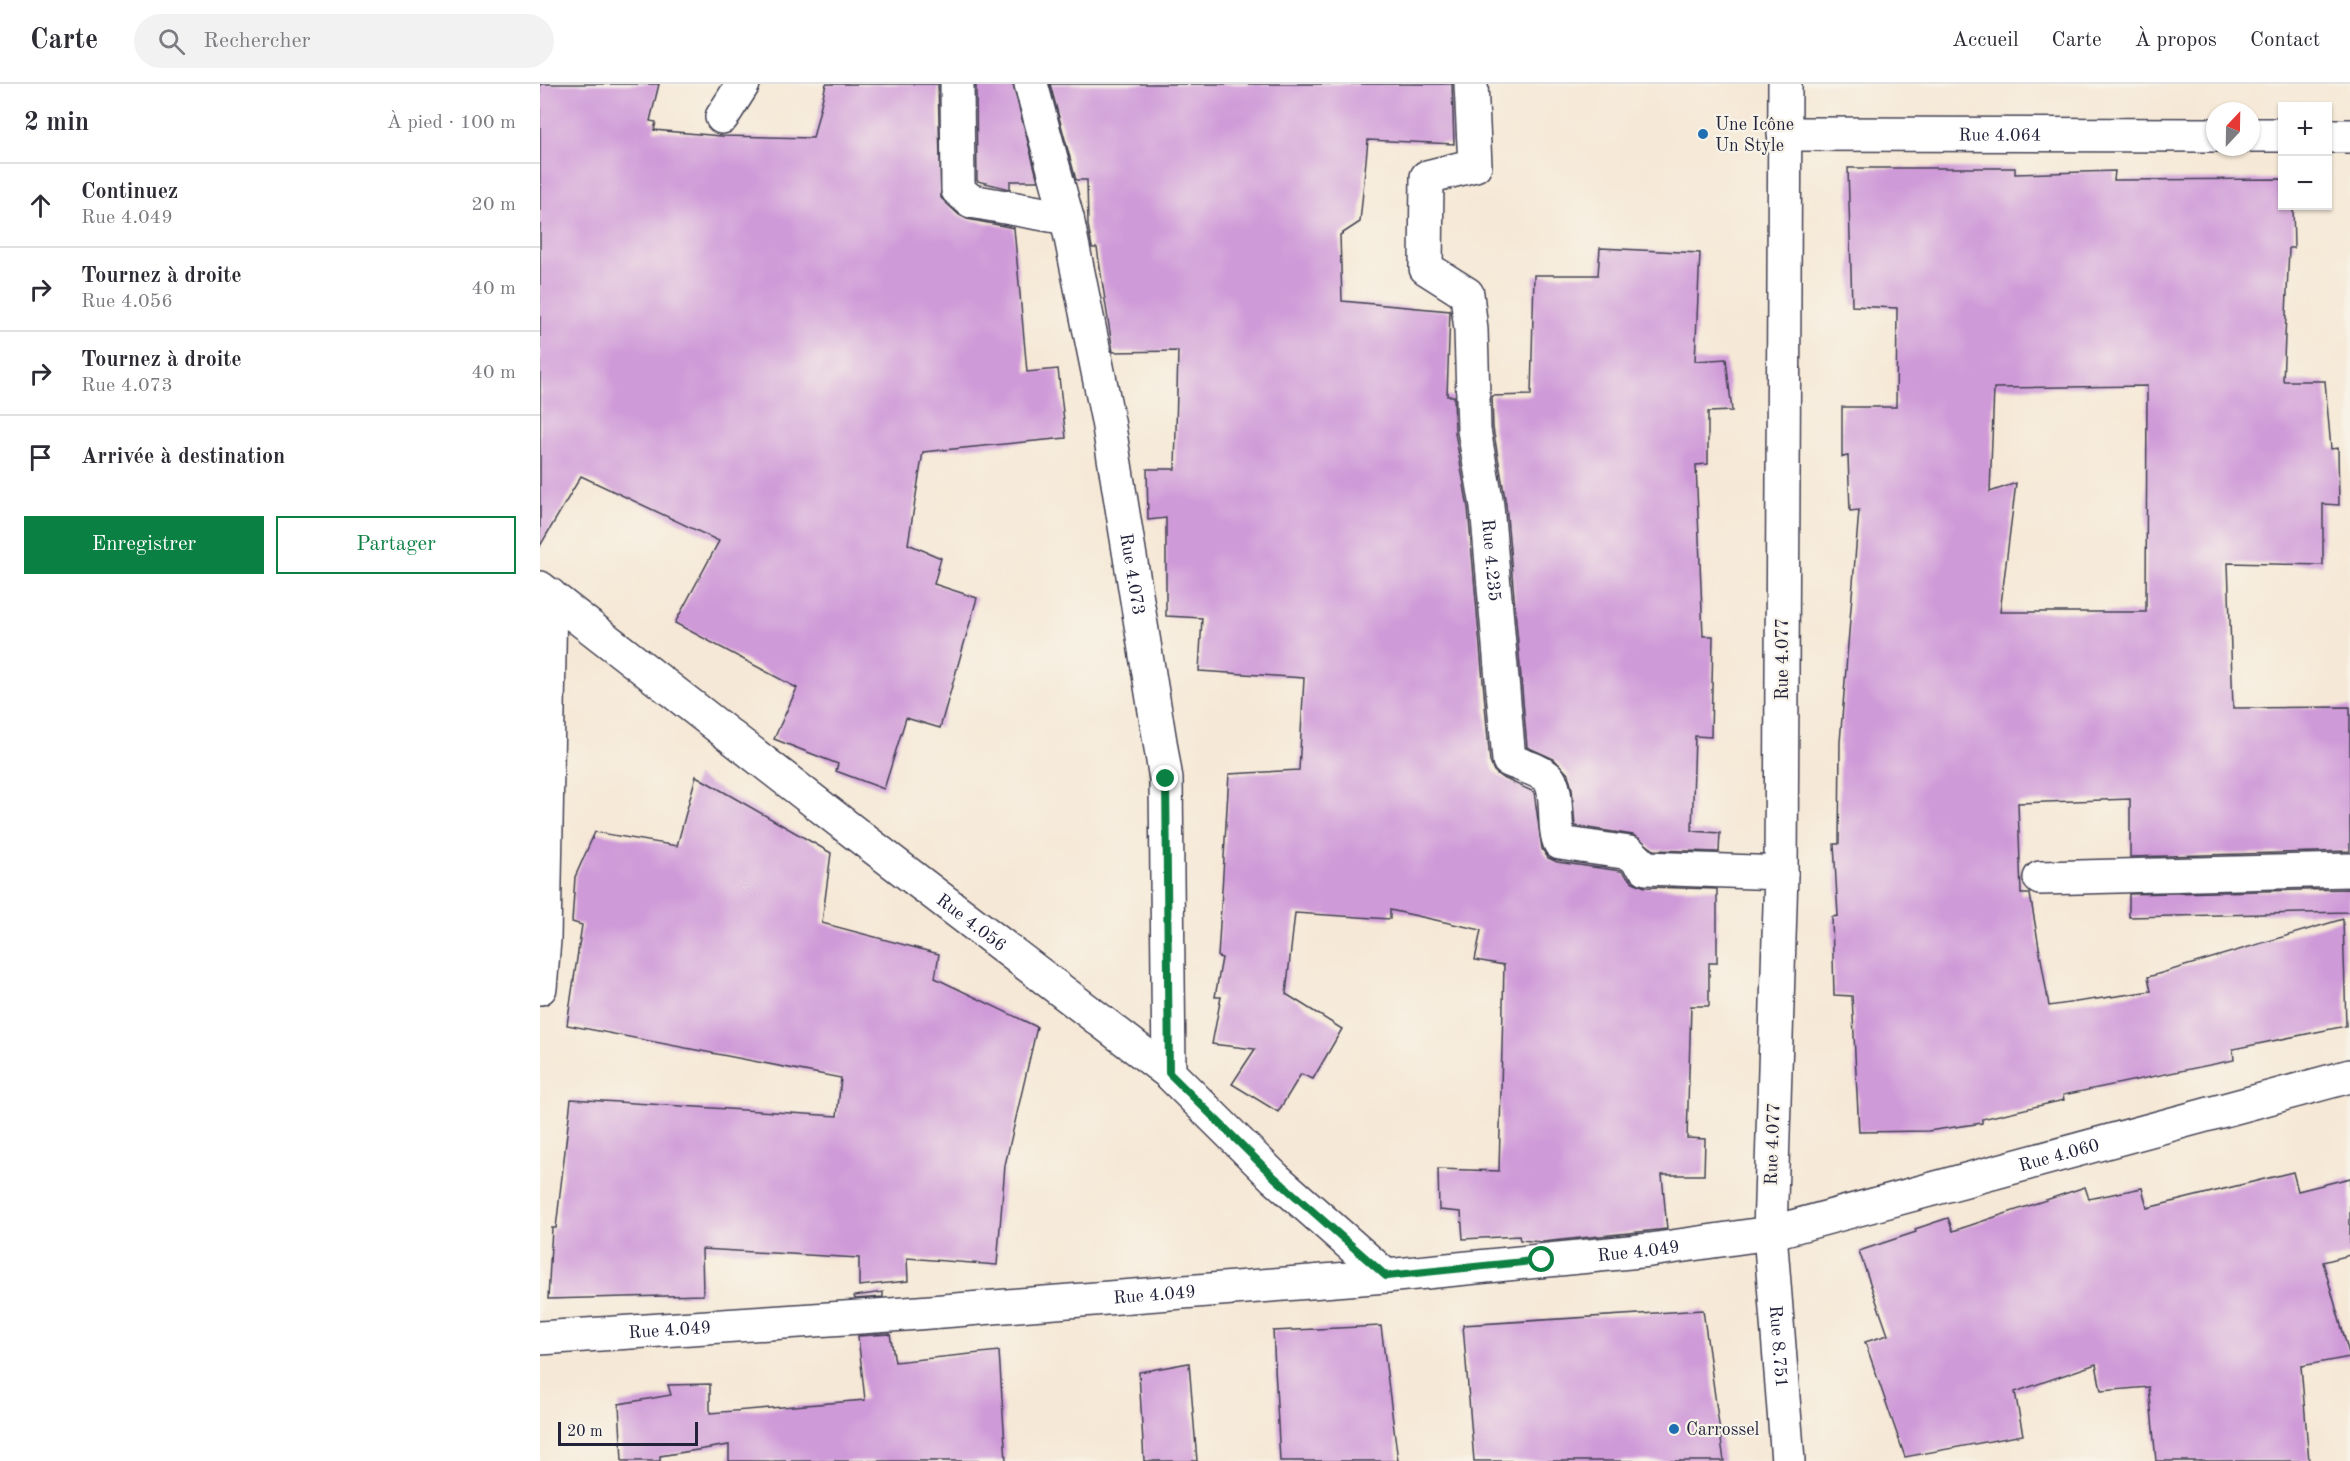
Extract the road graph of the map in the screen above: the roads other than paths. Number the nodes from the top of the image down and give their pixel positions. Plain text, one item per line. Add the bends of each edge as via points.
1 (743, 84) edge
2 (957, 84) edge
3 (1031, 84) edge
4 (1472, 84) edge
5 (1785, 84) edge
6 (723, 117) dead end
7 (1784, 134) junction
8 (2206, 135) edge
9 (2260, 135) edge
10 (2278, 135) edge
11 (2332, 136) edge
12 (2350, 136) edge
13 (1067, 218) junction
14 (545, 591) edge
15 (2350, 870) edge
16 (1781, 873) junction
17 (2040, 878) dead end
18 (542, 940) edge
19 (540, 988) edge
20 (1169, 1073) junction
21 (2350, 1076) edge
22 (1770, 1233) junction
23 (1386, 1276) junction
24 (540, 1338) edge
25 (1788, 1461) edge

1 - 6 street
2 - 13 street via 958,190 971,201
3 - 13 street, Rue 4.073
4 - 16 street, Rue 4.235 via 1475,165 1427,177 1426,268 1467,294 1474,429 1487,506 1509,760 1548,778 1553,787 1560,843 1630,853 1646,868
5 - 7 street, Rue 4.077
7 - 8 street, Rue 4.064
7 - 16 street, Rue 4.077
9 - 10 street
11 - 12 street
13 - 20 street, Rue 4.073 via 1108,421 1166,779
14 - 18 street
14 - 20 street, Rue 4.056
15 - 17 street
16 - 22 street, Rue 4.077
18 - 19 street
20 - 23 street, Rue 4.056 via 1275,1178
21 - 22 street, Rue 4.060
22 - 23 street, Rue 4.049 via 1650,1250
22 - 25 street, Rue 8.751
23 - 24 street, Rue 4.049

